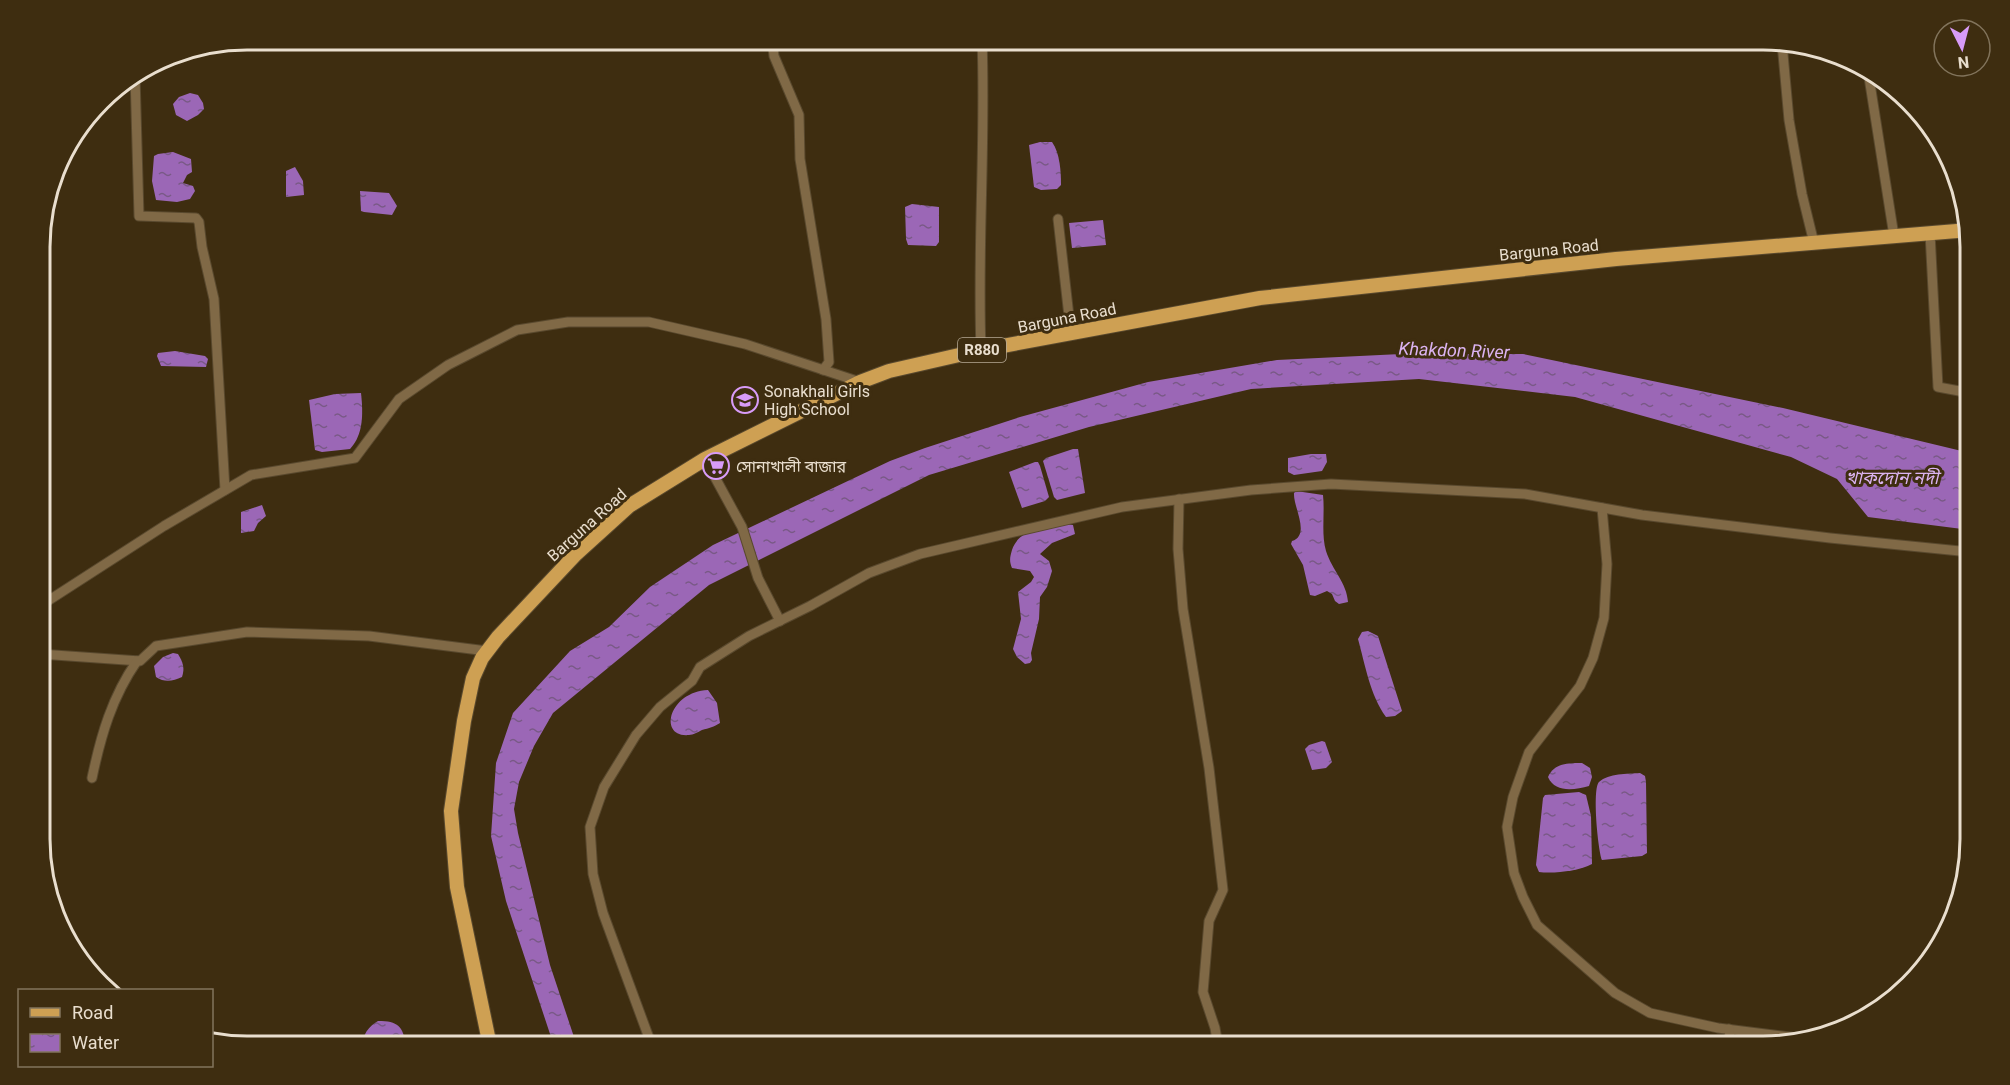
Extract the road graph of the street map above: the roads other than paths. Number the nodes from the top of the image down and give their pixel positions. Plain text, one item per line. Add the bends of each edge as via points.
1 (773, 50) edge
2 (982, 50) edge
3 (1783, 51) edge
4 (1870, 81) edge
5 (135, 84) edge
6 (1058, 219) dead end
7 (1959, 231) edge
8 (1930, 233) junction
9 (1894, 236) junction
10 (1814, 243) junction
11 (1071, 334) junction
12 (981, 351) junction
13 (823, 370) junction
14 (860, 382) junction
15 (1960, 391) edge
16 (705, 459) junction
17 (225, 490) junction
18 (1179, 499) junction
19 (1602, 508) junction
20 (1960, 551) edge
21 (50, 599) edge
22 (780, 621) junction
23 (487, 651) junction
24 (50, 655) edge
25 (137, 661) junction
26 (92, 778) dead end
27 (1729, 1029) junction
28 (1215, 1035) edge
29 (1730, 1035) edge
30 (1775, 1035) edge
31 (488, 1036) edge
32 (648, 1036) edge

1 - 13 street via 800,115 800,159 826,319 829,362
2 - 12 street
3 - 10 street via 1791,131
4 - 9 street
5 - 17 street via 139,216 196,218 199,222 214,299
6 - 11 street
7 - 8 main road, Barguna Road / R880
8 - 9 main road, Barguna Road / R880
8 - 15 street via 1938,387
9 - 10 main road, Barguna Road / R880
10 - 11 main road, Barguna Road / R880 via 1617,259 1260,298
11 - 12 main road, Barguna Road / R880
12 - 14 main road, Barguna Road / R880 via 919,363
13 - 14 street
13 - 17 street via 746,344 649,322 568,322 517,330 448,365 399,399 355,458 251,475
14 - 16 main road, Barguna Road / R880
16 - 22 street via 742,527 758,578
16 - 23 main road, Barguna Road / R880 via 629,506 576,554
17 - 21 street
18 - 19 street via 1331,484 1525,494
18 - 22 street via 1122,507 920,554 869,573
18 - 28 street via 1183,609 1209,768 1223,890 1209,921 1203,992
19 - 20 street
19 - 27 street via 1607,564 1604,618 1580,686 1529,752 1513,797 1507,827 1514,873 1537,925 1615,993 1650,1013
22 - 32 street via 700,667 692,681 660,707 636,735 604,787 590,827 593,874 603,913
23 - 25 street via 369,636 247,632 156,646
23 - 31 main road, Barguna Road / R880 via 473,678 451,812 457,887
24 - 25 street
25 - 26 street via 110,708
27 - 29 street
27 - 30 street

